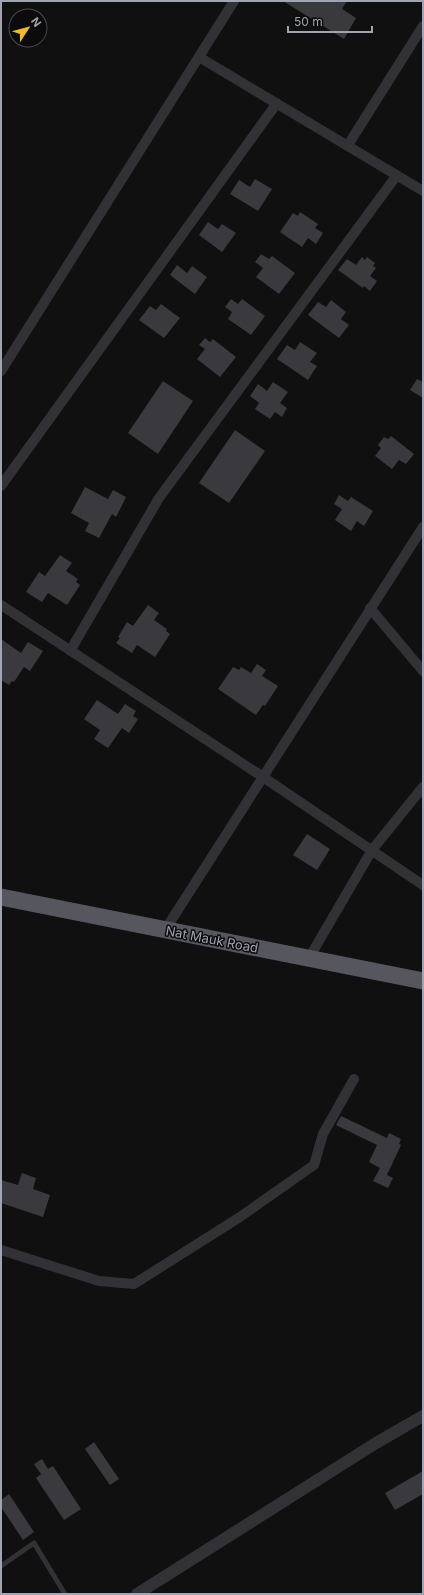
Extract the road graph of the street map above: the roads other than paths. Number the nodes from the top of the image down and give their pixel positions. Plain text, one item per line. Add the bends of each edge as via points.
1 (234, 1) edge
2 (423, 26) edge
3 (199, 57) junction
4 (277, 103) junction
5 (348, 145) junction
6 (397, 175) junction
7 (423, 191) edge
8 (1, 370) edge
9 (1, 486) edge
10 (423, 527) edge
11 (1, 606) edge
12 (370, 608) junction
13 (70, 651) junction
14 (423, 671) edge
15 (263, 777) junction
16 (423, 787) edge
17 (372, 850) junction
18 (423, 885) edge
19 (1, 896) edge
20 (165, 930) junction
21 (309, 958) junction
22 (423, 981) edge
23 (354, 1079) dead end
24 (1, 1250) edge
25 (423, 1416) edge
26 (1, 1566) edge
27 (65, 1594) edge
28 (137, 1594) edge

1 - 3 street
2 - 5 street
3 - 4 street
3 - 8 street
4 - 5 street
4 - 9 street
5 - 6 street
6 - 7 street
6 - 13 street via 159,498
10 - 12 street
11 - 13 street
12 - 14 street
12 - 15 street
13 - 15 street
15 - 17 street
15 - 20 street
16 - 17 street
17 - 18 street
17 - 21 street
19 - 20 highway, Nat Mauk Road
20 - 21 highway, Nat Mauk Road
21 - 22 highway, Nat Mauk Road
23 - 24 street via 323,1134 314,1165 240,1217 134,1284 99,1281
25 - 28 street via 376,1442
26 - 27 lane via 34,1543

